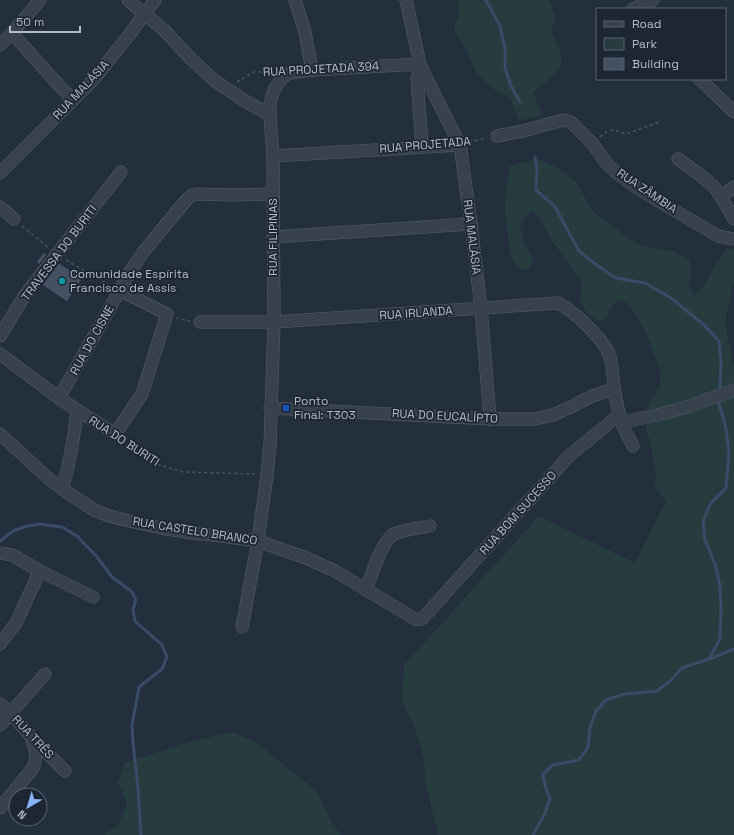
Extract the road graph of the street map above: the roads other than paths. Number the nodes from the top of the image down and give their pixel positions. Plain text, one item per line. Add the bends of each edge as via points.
1 (40, 0) edge
2 (128, 0) edge
3 (155, 0) edge
4 (294, 0) edge
5 (406, 0) edge
6 (653, 0) edge
7 (635, 8) edge
8 (145, 13) junction
9 (12, 33) junction
10 (0, 44) edge
11 (420, 64) junction
12 (312, 70) junction
13 (290, 73) joint
14 (700, 80) edge
15 (73, 100) junction
16 (734, 112) edge
17 (270, 115) junction
18 (497, 136) road end
19 (460, 144) junction
20 (422, 146) junction
21 (273, 156) junction
22 (678, 159) dead end
23 (121, 172) dead end
24 (0, 173) edge
25 (734, 187) edge
26 (273, 194) junction
27 (721, 197) junction
28 (0, 207) edge
29 (14, 219) road end
30 (734, 219) edge
31 (471, 224) junction
32 (273, 237) junction
33 (734, 239) edge
34 (119, 290) junction
35 (481, 308) junction
36 (200, 322) road end
37 (274, 322) junction
38 (0, 336) edge
39 (0, 354) edge
40 (614, 389) junction
41 (730, 391) edge
42 (59, 398) junction
43 (270, 408) junction
44 (77, 410) junction
45 (620, 418) junction
46 (490, 419) junction
47 (0, 434) edge
48 (633, 446) dead end
49 (62, 489) junction
50 (430, 526) dead end
51 (258, 540) junction
52 (0, 553) edge
53 (40, 571) junction
54 (366, 590) junction
55 (93, 597) dead end
56 (423, 618) joint
57 (242, 627) dead end
58 (0, 644) edge
59 (45, 674) dead end
60 (0, 704) edge
61 (10, 712) junction
62 (0, 725) edge
63 (32, 738) junction
64 (65, 771) dead end
65 (0, 808) edge

1 - 9 street
2 - 8 street
3 - 8 street, RUA MALÁSIA
4 - 12 street via 305,32
5 - 11 street
6 - 7 street
8 - 15 street, RUA MALÁSIA via 94,79
8 - 17 street via 226,89
9 - 10 street
9 - 15 street
11 - 12 street, RUA PROJETADA 394
11 - 19 street, RUA MALÁSIA
11 - 20 street via 417,78
12 - 13 street, RUA PROJETADA 394
13 - 17 street, RUA FILIPINAS via 282,78 275,88
14 - 16 street
15 - 24 street, RUA MALÁSIA
17 - 21 street, RUA FILIPINAS
18 - 33 street, RUA ZÂMBIA via 563,120 568,121 574,124 607,164 640,190 718,236
19 - 20 street, RUA PROJETADA
19 - 31 street, RUA MALÁSIA
20 - 21 street, RUA PROJETADA
21 - 26 street, RUA FILIPINAS
22 - 27 street via 714,187
23 - 38 street, TRAVESSA DO BURITI via 25,295
25 - 27 street
26 - 32 street, RUA FILIPINAS
26 - 34 street, RUA DO CISNE via 192,195 144,251
27 - 30 street
28 - 29 street
31 - 32 street
31 - 35 street, RUA MALÁSIA
32 - 37 street, RUA FILIPINAS
34 - 42 street, RUA DO CISNE
34 - 44 street, RUA DO BURITI via 172,317 142,394 115,434
35 - 37 street, RUA IRLANDA
35 - 40 street, RUA IRLANDA via 558,303 565,307 577,316 606,348 610,357
35 - 46 street, RUA MALÁSIA
36 - 37 street, RUA IRLANDA
37 - 43 street, RUA FILIPINAS
39 - 42 street, RUA DO BURITI
40 - 45 street
40 - 46 street, RUA DO EUCALÍPTO via 592,396 553,415 535,419
41 - 45 street via 657,416
42 - 44 street, RUA DO BURITI
43 - 46 street, RUA DO EUCALÍPTO
43 - 51 street, RUA FILIPINAS via 270,444
44 - 49 street via 68,470
45 - 48 street
45 - 56 street, RUA BOM SUCESSO via 570,455
47 - 49 street, RUA CASTELO BRANCO
49 - 51 street, RUA CASTELO BRANCO via 94,510 109,516 192,533
50 - 54 street via 390,537 385,543
51 - 54 street, RUA CASTELO BRANCO via 335,571
51 - 57 street, RUA FILIPINAS
52 - 53 street via 12,554
53 - 55 street
53 - 58 street via 16,623
54 - 56 street, RUA CASTELO BRANCO via 415,619
59 - 61 street
60 - 61 street, RUA TRÊS
61 - 62 street
61 - 63 street, RUA TRÊS
63 - 64 street, RUA TRÊS
63 - 65 street via 36,762

